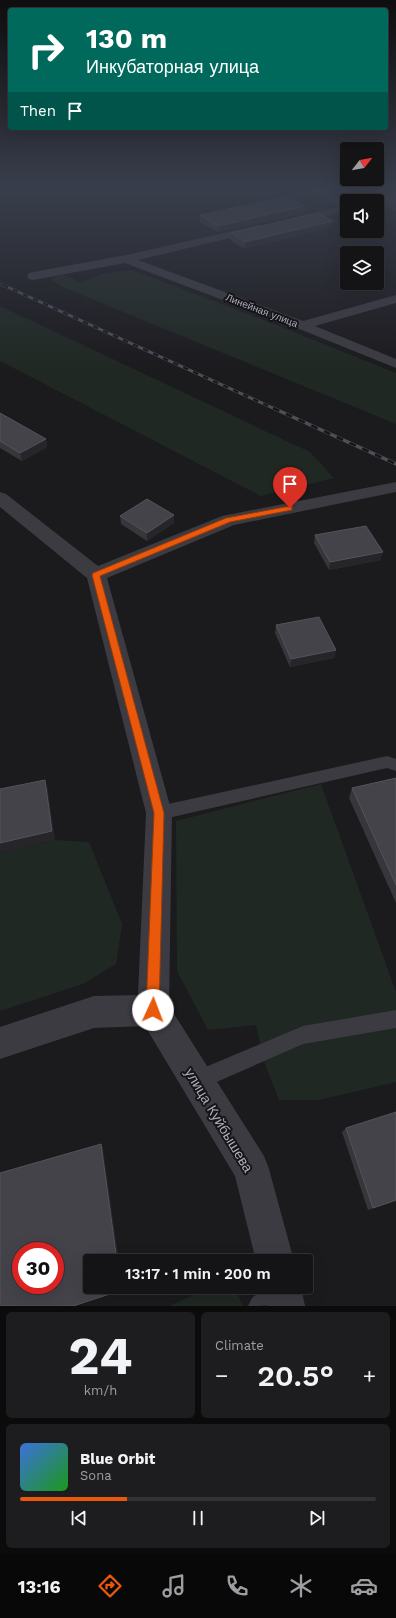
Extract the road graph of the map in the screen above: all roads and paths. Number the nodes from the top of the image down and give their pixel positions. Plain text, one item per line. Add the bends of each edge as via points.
1 (170, 249) edge
2 (126, 259) junction
3 (33, 276) dead end
4 (396, 299) edge
5 (302, 325) junction
6 (396, 364) edge
7 (396, 487) edge
8 (0, 498) edge
9 (96, 575) junction
10 (396, 765) edge
11 (159, 813) junction
12 (153, 1010) junction
13 (396, 1019) edge
14 (0, 1043) edge
15 (196, 1081) junction
16 (269, 1254) edge

1 - 2 street
2 - 3 street
2 - 5 street, Линейная улица
4 - 5 street
5 - 6 street, Линейная улица
7 - 9 street via 229,520
8 - 9 street
9 - 11 street
10 - 11 lane via 387,762
11 - 12 street
12 - 14 street via 94,1012
12 - 15 street, улица Куйбышева
13 - 15 lane via 303,1035
15 - 16 street, улица Куйбышева via 251,1169

